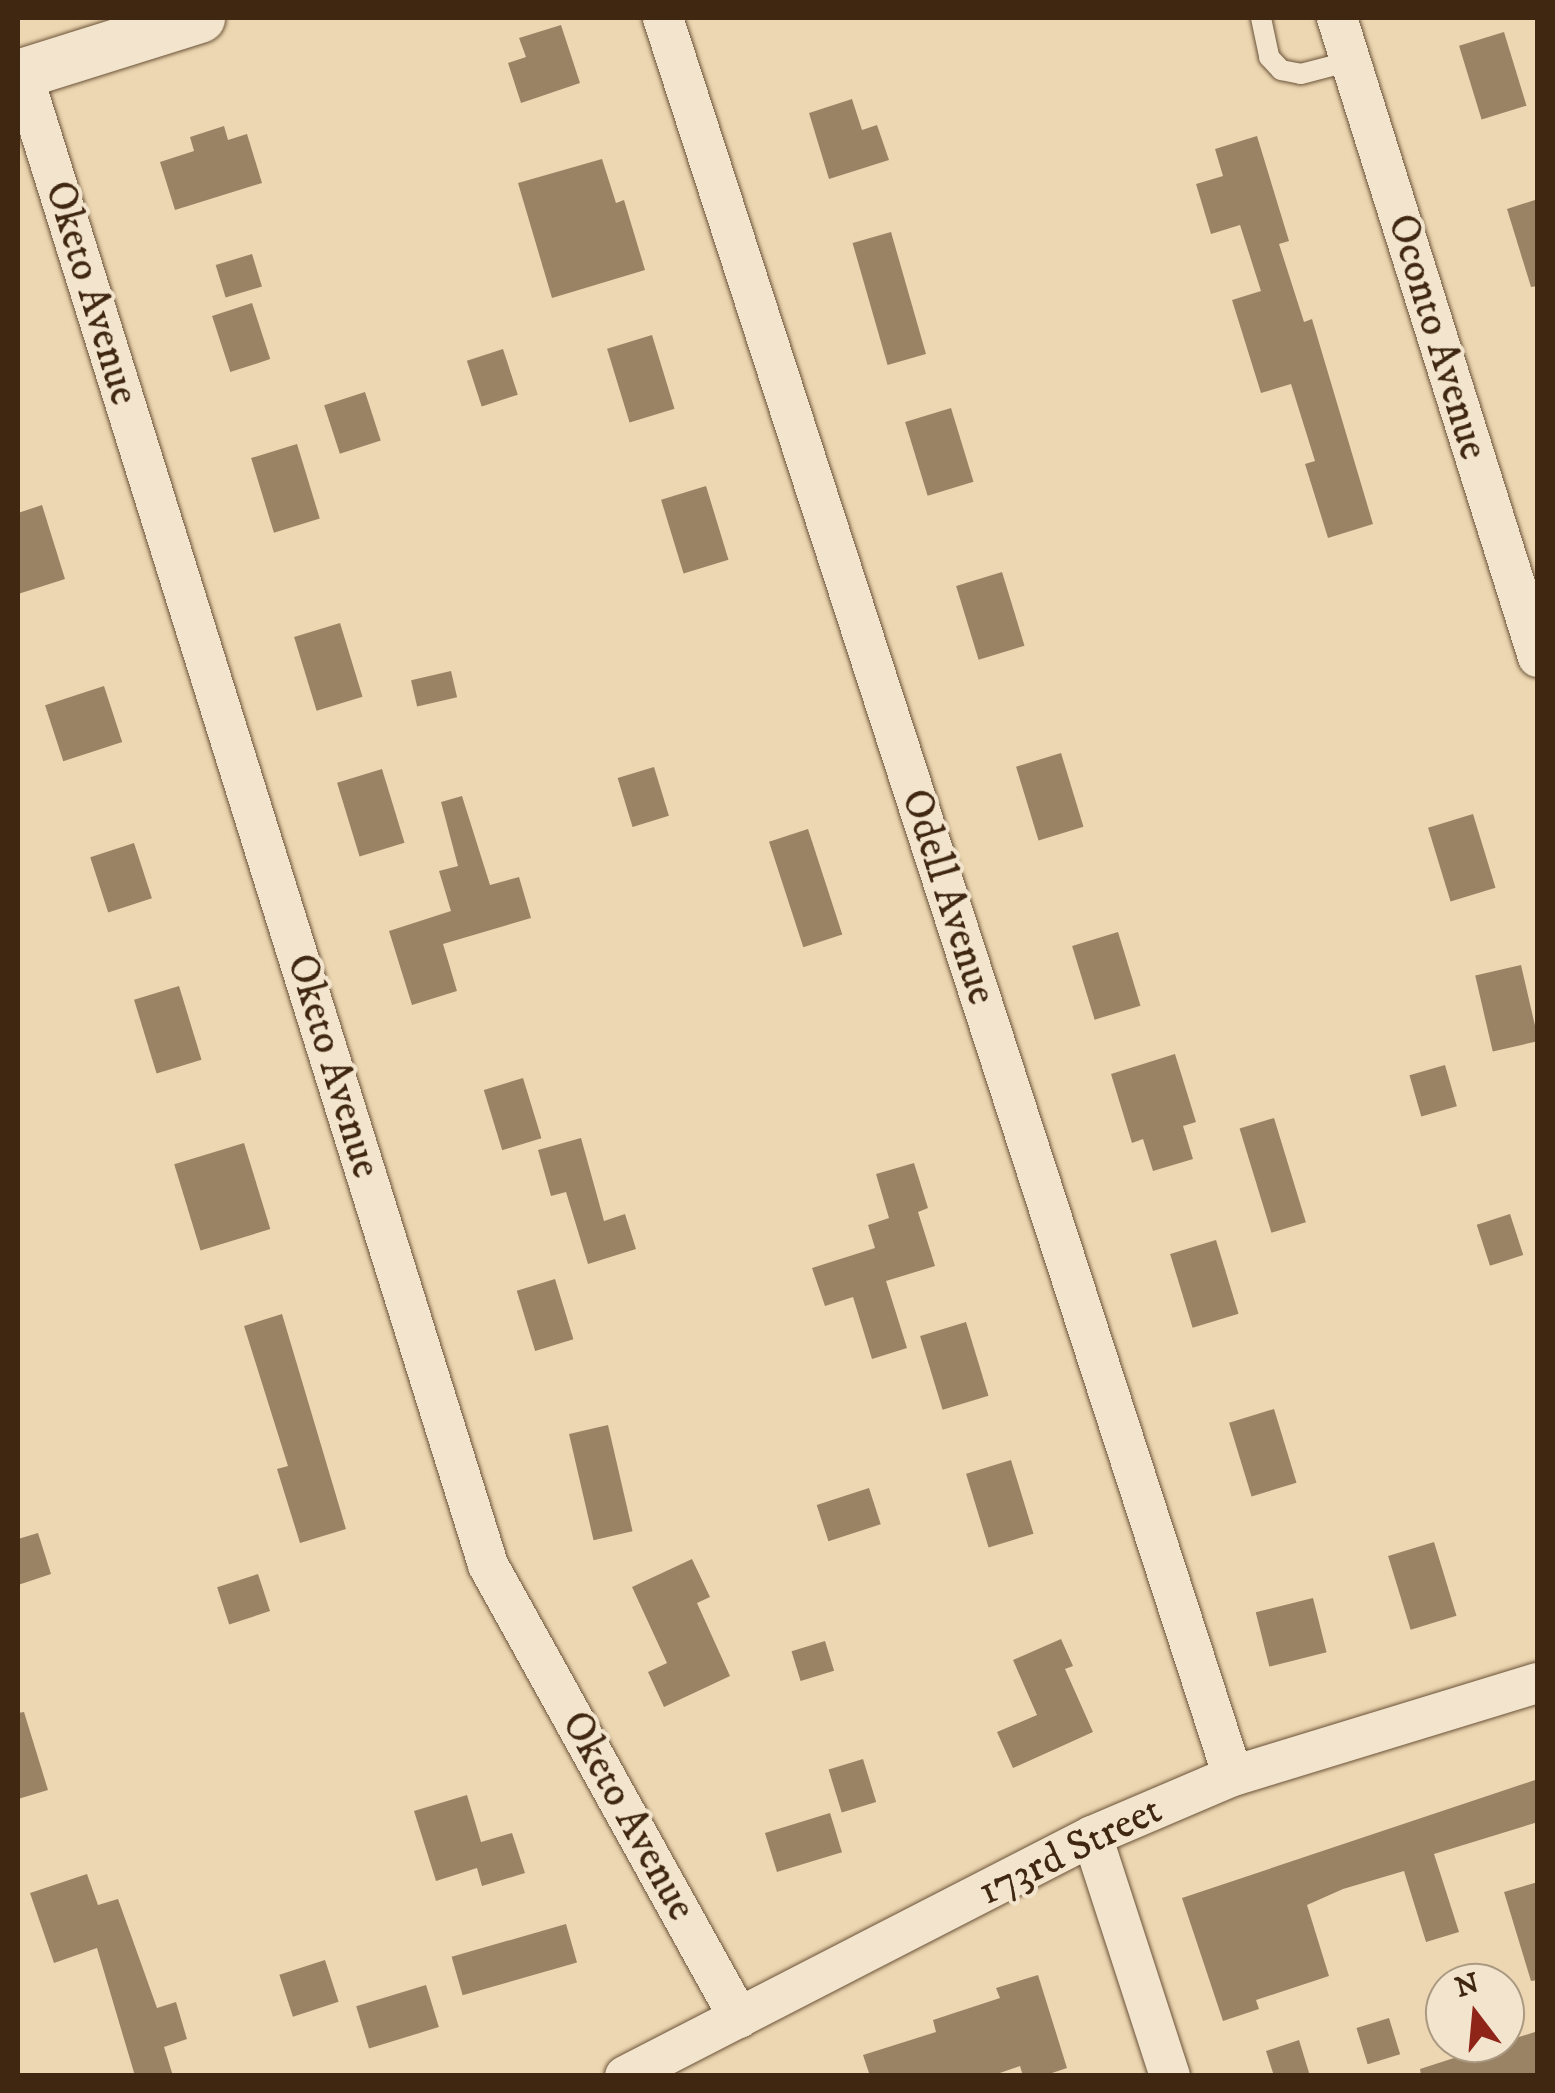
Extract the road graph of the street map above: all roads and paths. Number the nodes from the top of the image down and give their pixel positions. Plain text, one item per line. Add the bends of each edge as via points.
1 (200, 18) edge
2 (663, 18) edge
3 (1260, 18) edge
4 (1338, 18) edge
5 (1351, 60) junction
6 (20, 74) edge
7 (1538, 657) edge
8 (1538, 1683) edge
9 (1233, 1776) junction
10 (1092, 1836) junction
11 (739, 2018) junction
12 (625, 2076) edge
13 (1170, 2076) edge

1 - 6 street
2 - 9 street, Odell Avenue
3 - 5 lane via 1269,57 1281,70 1302,74
4 - 5 street, Oconto Avenue
5 - 7 street, Oconto Avenue
6 - 11 street, Oketo Avenue via 488,1565
8 - 9 street, 173rd Street
9 - 10 street, 173rd Street
10 - 11 street, 173rd Street
10 - 13 street
11 - 12 street, 173rd Street

